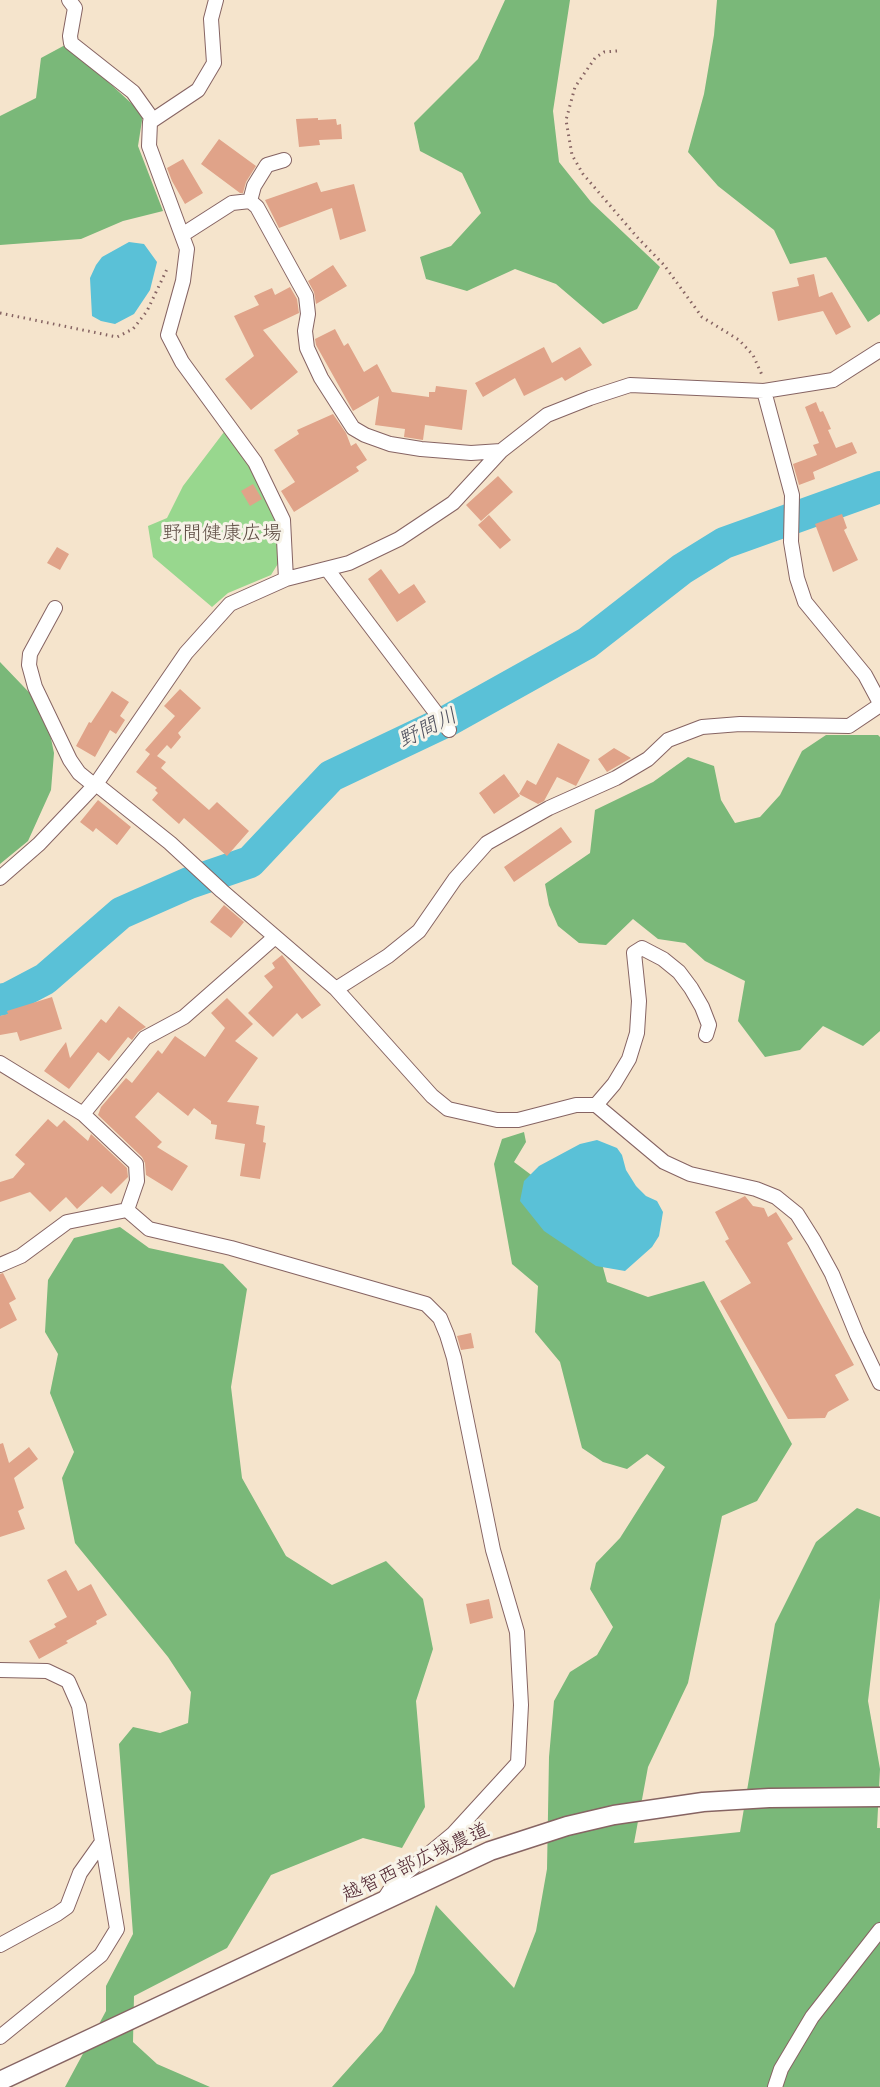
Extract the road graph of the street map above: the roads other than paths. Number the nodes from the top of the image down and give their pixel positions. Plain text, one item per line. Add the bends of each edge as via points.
1 (69, 0) edge
2 (216, 0) edge
3 (153, 120) junction
4 (284, 160) dead end
5 (250, 201) junction
6 (184, 240) junction
7 (880, 350) edge
8 (764, 391) junction
9 (501, 451) junction
10 (327, 569) junction
11 (286, 579) junction
12 (55, 608) dead end
13 (880, 704) edge
14 (449, 730) dead end
15 (96, 785) junction
16 (0, 878) edge
17 (275, 937) junction
18 (336, 989) junction
19 (706, 1035) dead end
20 (0, 1063) edge
21 (596, 1105) junction
22 (82, 1114) junction
23 (127, 1210) junction
24 (0, 1265) edge
25 (880, 1383) edge
26 (0, 1670) edge
27 (880, 1797) edge
28 (102, 1842) junction
29 (382, 1902) junction
30 (880, 1930) edge
31 (0, 1945) edge
32 (0, 2037) edge
33 (0, 2081) edge
34 (775, 2087) edge

1 - 3 street via 75,8 71,43 133,92
2 - 3 street via 211,19 214,63 198,90
3 - 6 street via 149,146
4 - 5 street via 267,165
5 - 6 street via 232,203
5 - 9 street via 306,296 307,348 353,428 390,444 421,449
6 - 11 street via 187,249 183,281 168,335 182,362 255,462 283,520
7 - 8 street via 833,380
8 - 9 street via 630,385 547,416
8 - 13 street via 792,495 791,542 805,602 865,675
9 - 10 street via 453,503 399,539
10 - 11 street
10 - 14 street
11 - 15 street via 230,604 186,653
12 - 15 street via 30,654 29,665 35,687 70,760 79,773
13 - 18 street via 849,726 740,724 702,727 668,740 648,759 616,778 549,808 488,843 455,879 418,931 388,956
15 - 16 street
15 - 17 street via 170,843
17 - 18 street
17 - 22 street via 183,1017 145,1038
18 - 21 street via 448,1109 497,1120 518,1120 576,1105
19 - 21 street via 709,1025 702,1007 679,972 642,948 634,953 639,1001 637,1033 629,1059
20 - 22 street
21 - 25 street via 664,1162 690,1174 756,1189 776,1197 797,1214 832,1274
22 - 23 street via 136,1164 137,1181
23 - 24 street via 67,1222 21,1256
23 - 29 street via 149,1229 231,1248 426,1304 440,1318 447,1335 493,1550 517,1632 521,1705 518,1763 453,1834 395,1882
26 - 28 street via 47,1671 68,1681 79,1706
27 - 29 street, 越智西部広域農道 via 703,1802 614,1815 490,1851
28 - 31 street via 80,1873 67,1907
28 - 32 street via 117,1929 101,1955
29 - 33 street, 越智西部広域農道
30 - 34 street via 812,2017 781,2069

